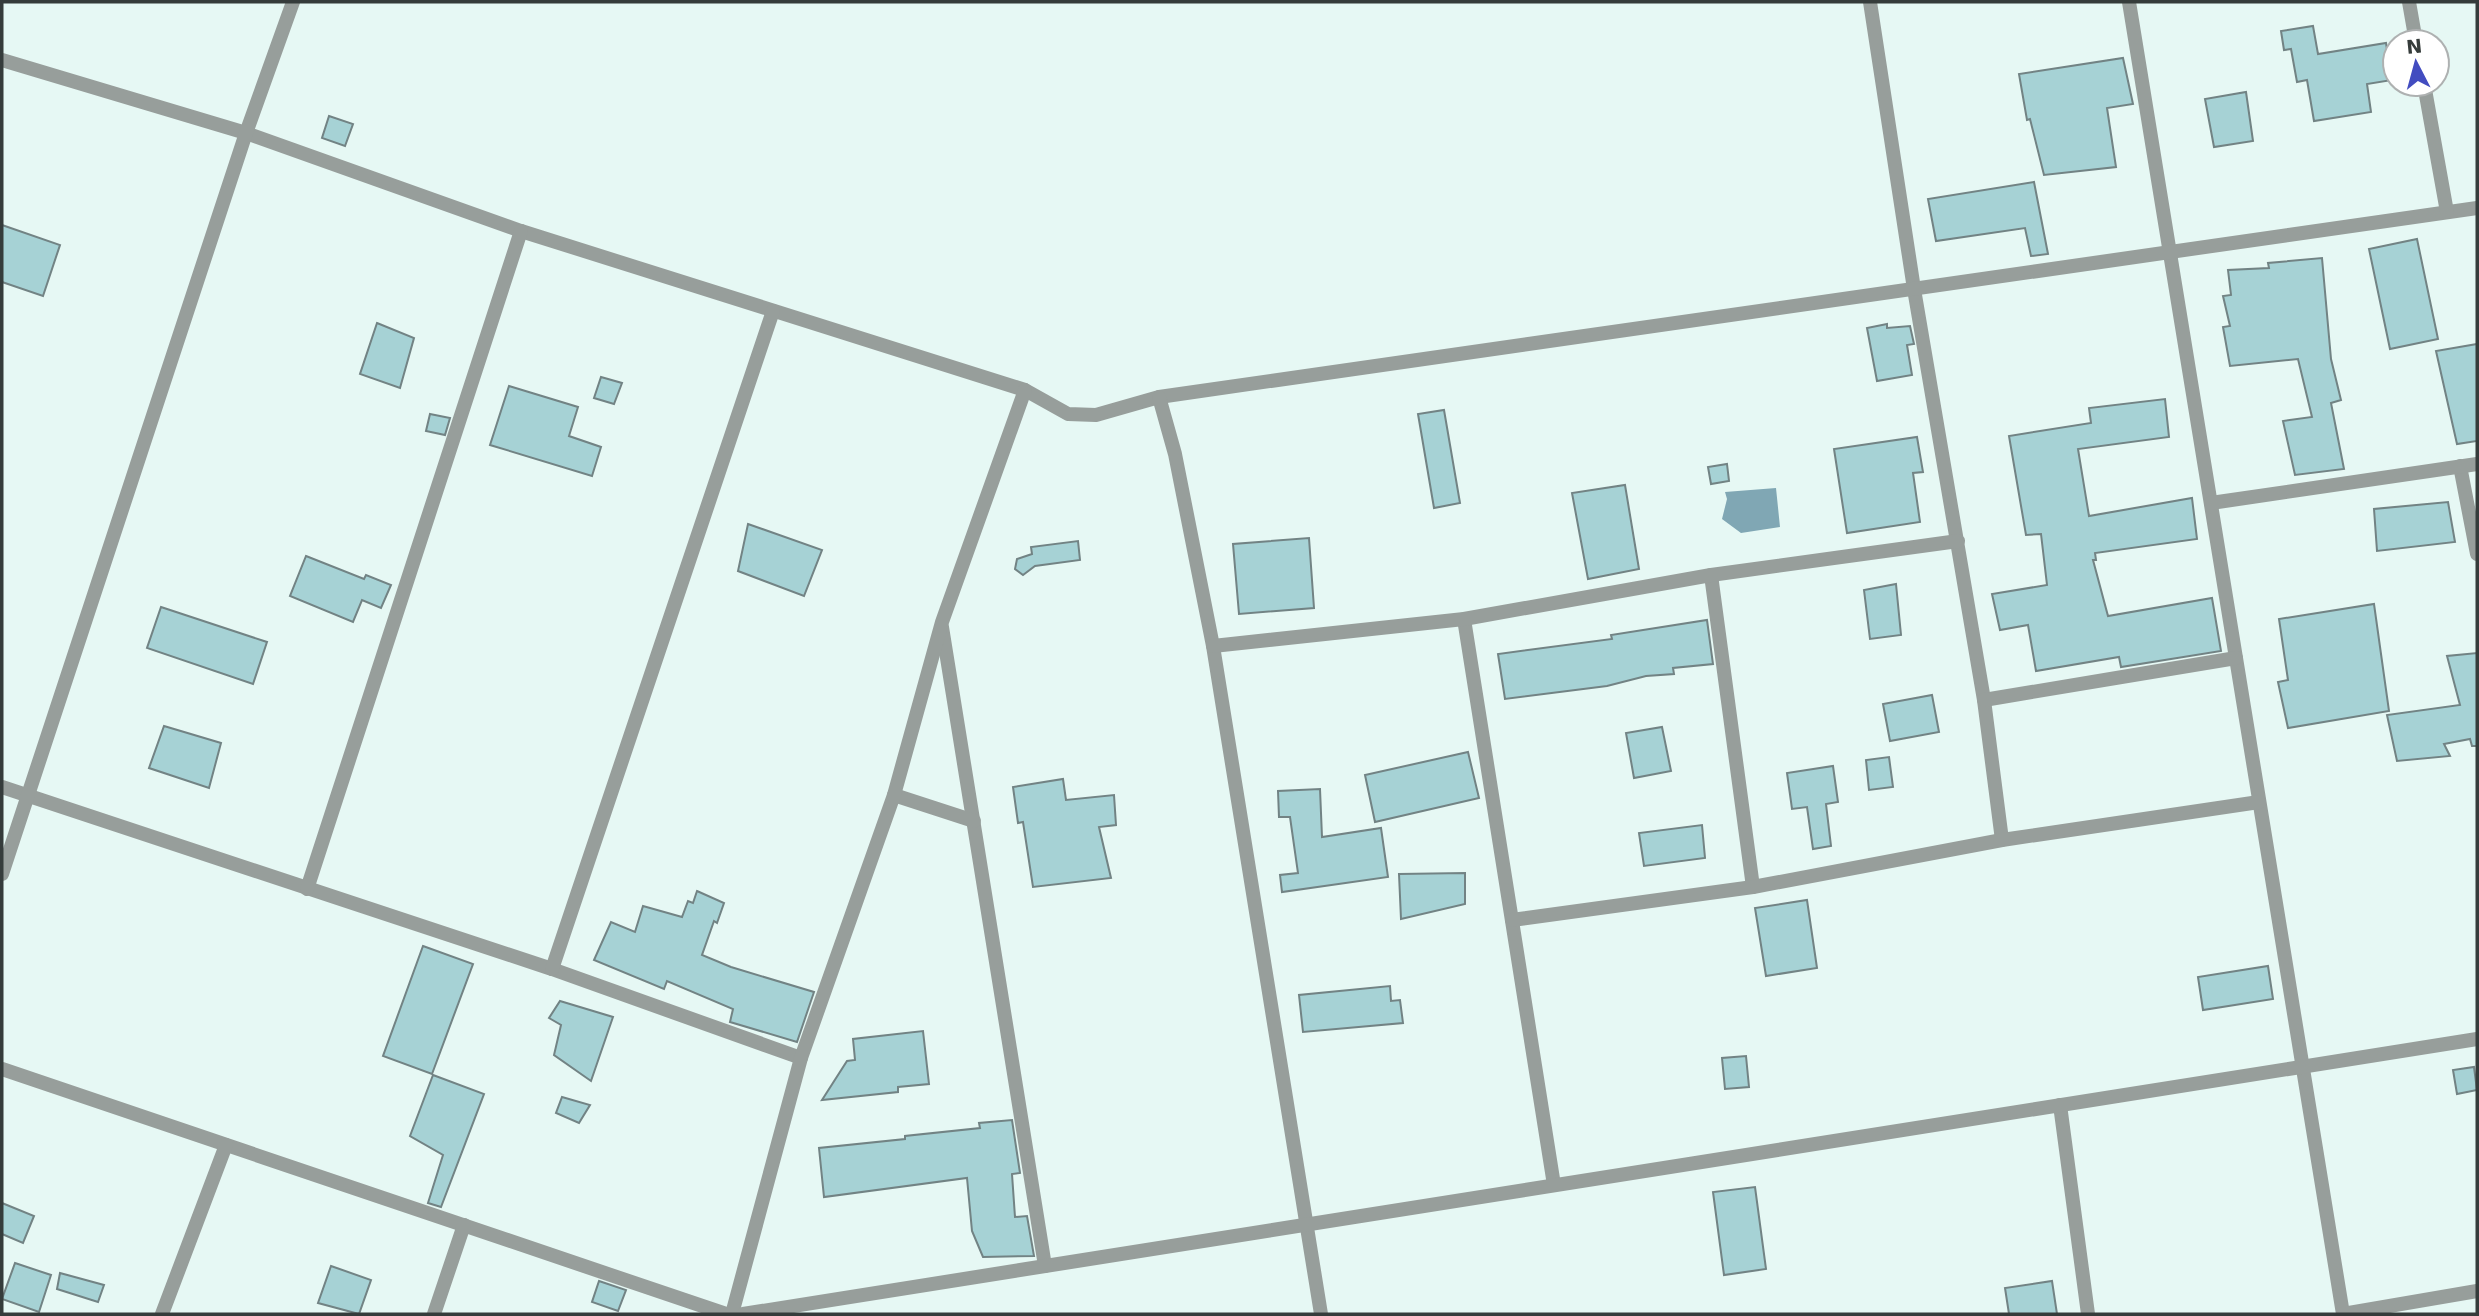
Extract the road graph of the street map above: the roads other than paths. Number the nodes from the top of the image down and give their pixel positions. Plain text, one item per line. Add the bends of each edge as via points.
1 (293, 2) edge
2 (1870, 2) edge
3 (2129, 2) edge
4 (2409, 2) edge
5 (2414, 28) edge
6 (2, 61) edge
7 (2426, 98) edge
8 (246, 133) junction
9 (2477, 208) edge
10 (2446, 212) junction
11 (521, 231) junction
12 (2170, 251) junction
13 (1914, 289) junction
14 (773, 311) junction
15 (1025, 390) junction
16 (1159, 397) junction
17 (2477, 464) edge
18 (2460, 466) junction
19 (2211, 503) junction
20 (1958, 541) junction
21 (2477, 554) edge
22 (1711, 575) junction
23 (1465, 619) junction
24 (942, 622) junction
25 (1213, 646) junction
26 (2236, 658) junction
27 (1984, 700) junction
28 (2, 787) edge
29 (26, 795) junction
30 (894, 795) junction
31 (2259, 802) junction
32 (974, 821) junction
33 (2002, 840) junction
34 (2, 874) edge
35 (1753, 887) junction
36 (307, 889) junction
37 (1512, 920) junction
38 (552, 969) junction
39 (2477, 1039) edge
40 (801, 1058) junction
41 (2302, 1066) junction
42 (2, 1069) edge
43 (2060, 1105) junction
44 (226, 1145) junction
45 (1554, 1185) junction
46 (1307, 1225) junction
47 (464, 1226) junction
48 (1045, 1266) junction
49 (2477, 1291) edge
50 (162, 1314) edge
51 (434, 1314) edge
52 (726, 1314) edge
53 (732, 1314) edge
54 (743, 1314) edge
55 (1321, 1314) edge
56 (2088, 1314) edge
57 (2343, 1314) edge

1 - 8 street
2 - 13 street
3 - 12 street
4 - 5 street
6 - 8 street
7 - 10 street
8 - 11 street
8 - 29 street
9 - 10 street
10 - 12 street
11 - 14 street
11 - 36 street
12 - 13 street
12 - 19 street
13 - 16 street
13 - 20 street
14 - 15 street
14 - 38 street
15 - 16 street via 1068,414 1096,415
15 - 24 street
16 - 25 street via 1175,454
17 - 18 street
18 - 19 street
18 - 21 street
19 - 26 street
20 - 22 street
20 - 27 street
22 - 23 street
22 - 35 street
23 - 25 street
23 - 37 street
24 - 30 street
24 - 32 street
25 - 46 street
26 - 27 street
26 - 31 street
27 - 33 street
28 - 29 street
29 - 34 street
29 - 36 street
30 - 32 street
30 - 40 street
31 - 33 street
31 - 41 street
32 - 48 street
33 - 35 street
35 - 37 street
36 - 38 street
37 - 45 street
38 - 40 street
39 - 41 street
40 - 53 street
41 - 43 street
41 - 57 street
42 - 44 street
43 - 45 street
43 - 56 street
44 - 47 street
44 - 50 street
45 - 46 street
46 - 48 street
46 - 55 street
47 - 51 street
47 - 52 street
48 - 54 street
49 - 57 street

